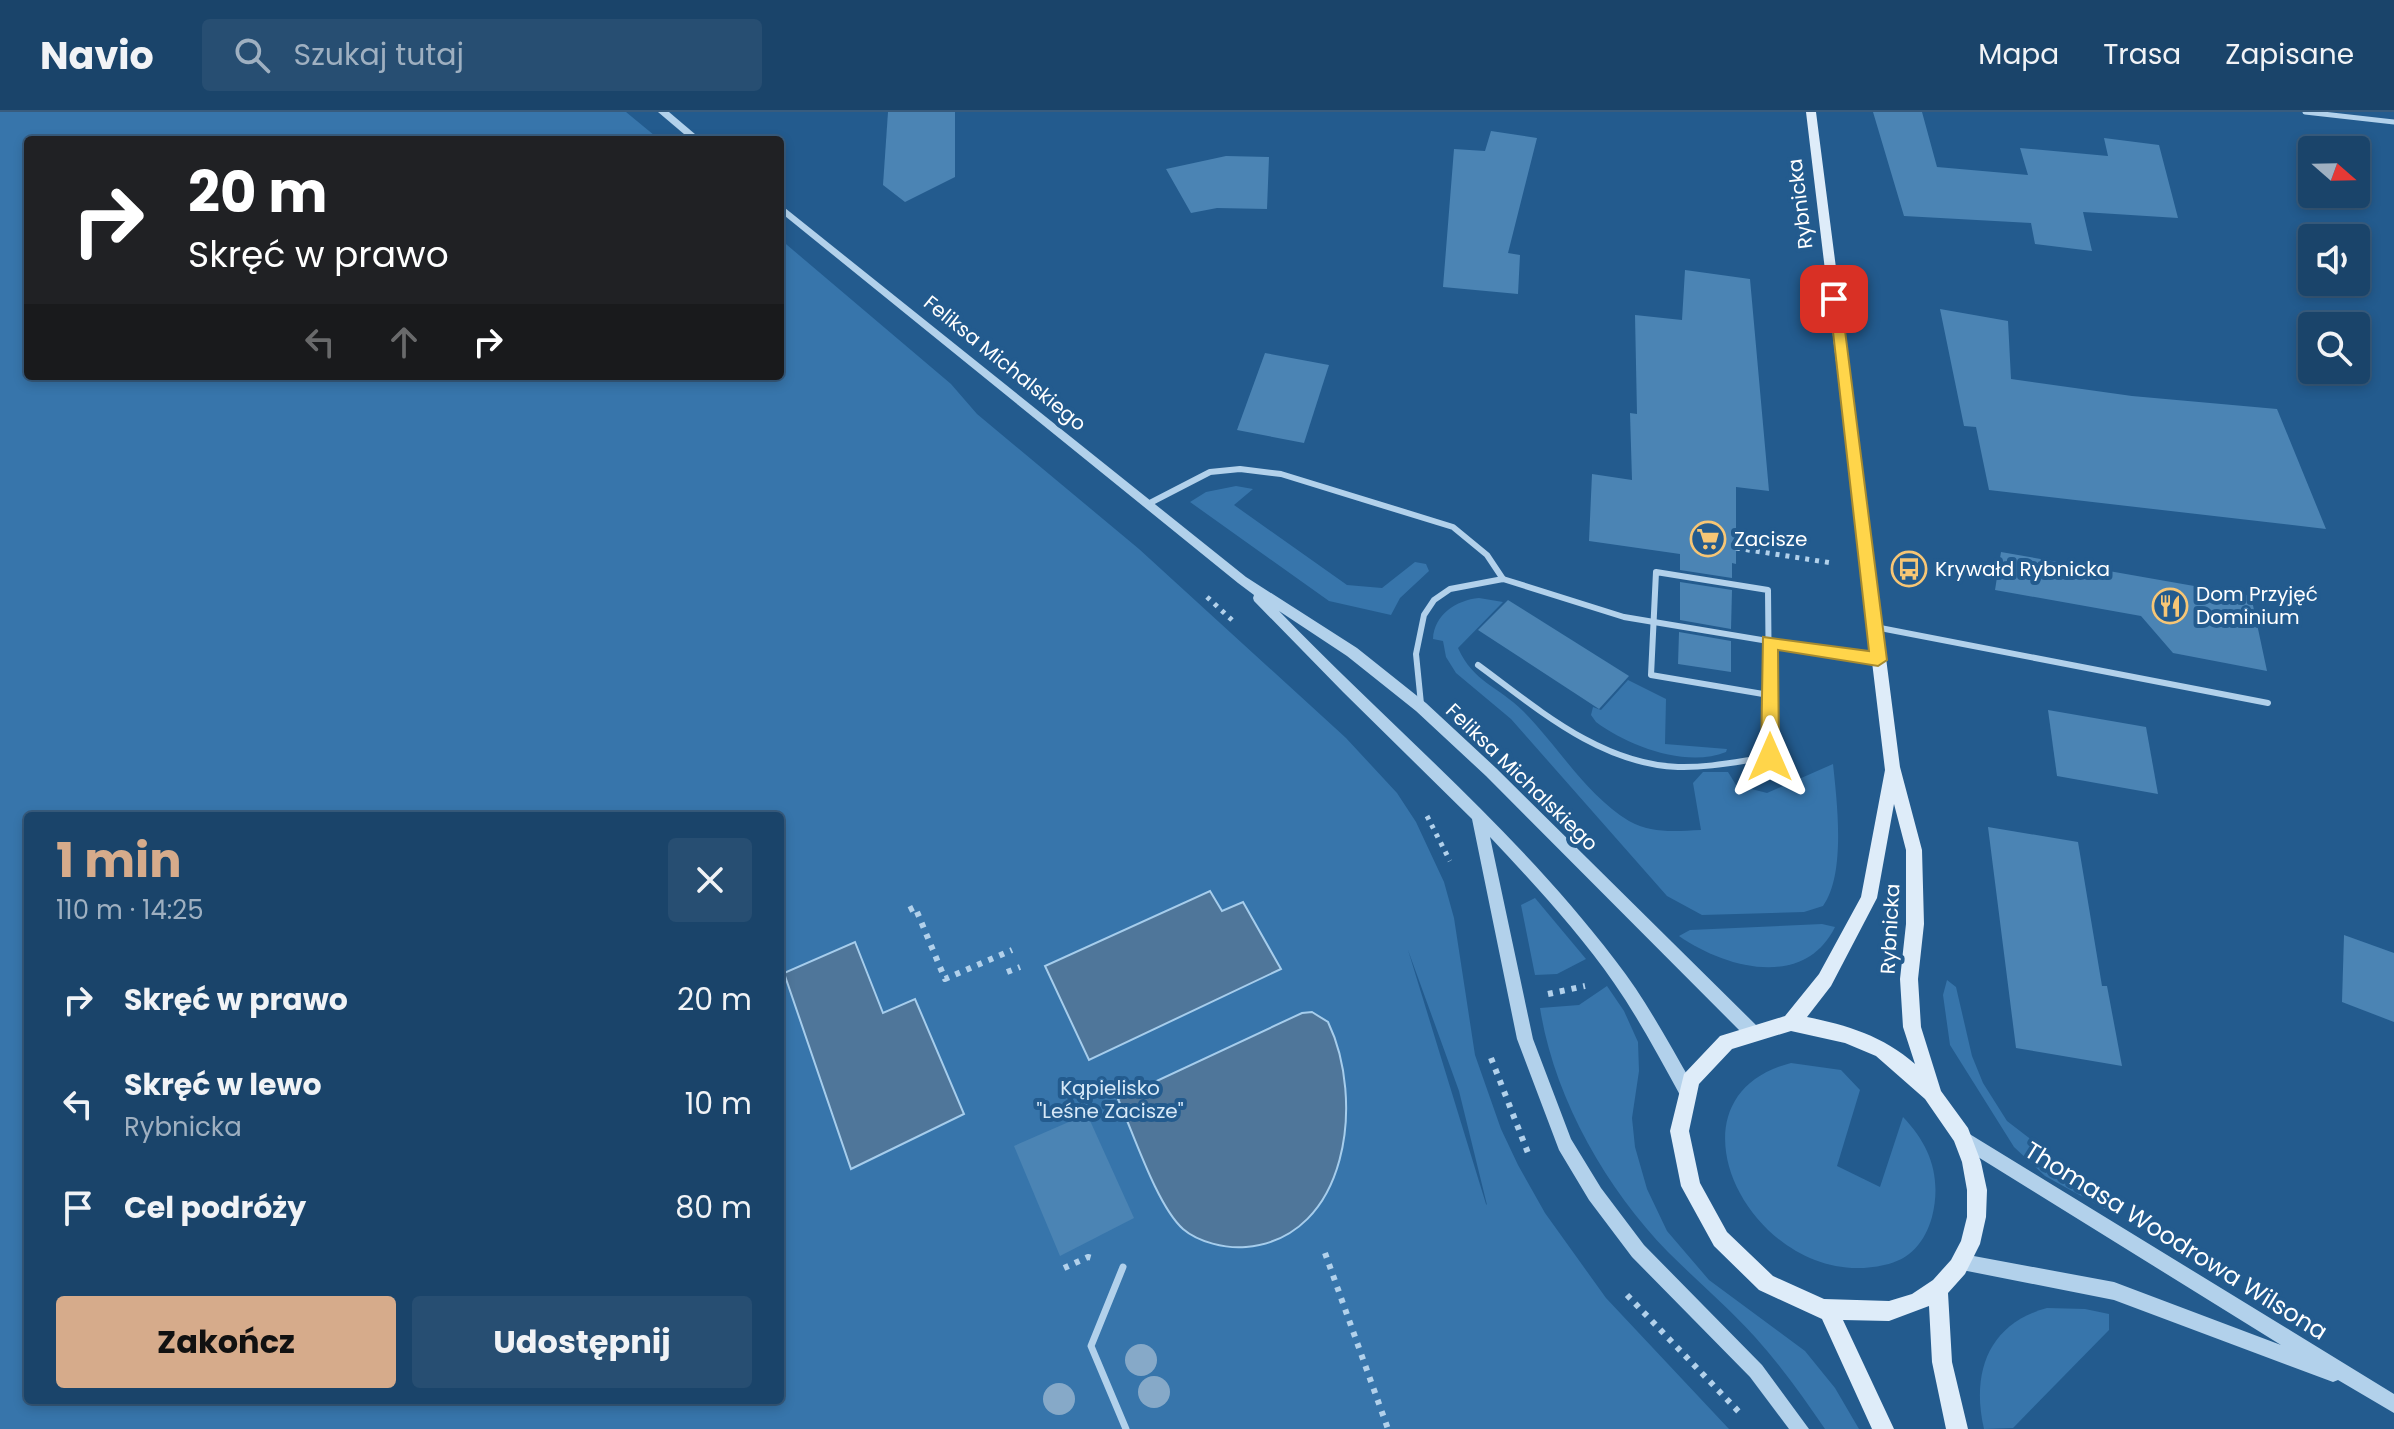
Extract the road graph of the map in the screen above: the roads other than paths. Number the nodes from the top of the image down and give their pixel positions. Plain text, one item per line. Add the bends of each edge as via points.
1 (663, 112) edge
2 (1811, 112) edge
3 (2305, 112) edge
4 (2394, 122) edge
5 (692, 136) edge
6 (784, 210) edge
7 (1148, 504) junction
8 (1503, 579) junction
9 (1242, 580) junction
10 (1653, 622) junction
11 (1875, 627) junction
12 (1769, 642) junction
13 (1878, 660) junction
14 (1478, 665) dead end
15 (1770, 695) junction
16 (2268, 703) dead end
17 (1421, 707) junction
18 (1892, 767) junction
19 (1479, 818) junction
20 (1791, 1023) junction
21 (1750, 1030) junction
22 (1686, 1089) junction
23 (1933, 1093) junction
24 (1963, 1138) junction
25 (1963, 1263) junction
26 (1123, 1267) dead end
27 (1938, 1292) junction
28 (1829, 1311) junction
29 (2364, 1385) junction
30 (2394, 1404) edge
31 (1126, 1429) edge
32 (1800, 1429) edge
33 (1883, 1429) edge
34 (1957, 1429) edge

1 - 5 street
2 - 11 main road, Rybnicka
3 - 4 lane
6 - 7 street, Feliksa Michalskiego
7 - 8 lane via 1205,471 1253,468 1453,527 1487,555
7 - 9 street, Feliksa Michalskiego
8 - 10 lane
8 - 17 lane via 1466,584 1444,593 1426,610 1414,636
9 - 17 street, Feliksa Michalskiego via 1352,652
9 - 19 street, Feliksa Michalskiego
10 - 12 lane
10 - 12 lane via 1656,572 1754,587 1768,590
10 - 15 lane via 1651,675
11 - 13 main road, Rybnicka
11 - 16 lane
12 - 13 lane
12 - 15 lane
13 - 18 main road, Rybnicka
14 - 15 lane via 1594,744 1648,764 1703,766 1770,757
17 - 21 street, Feliksa Michalskiego
18 - 20 main road, Rybnicka via 1869,898 1825,980
18 - 23 main road, Rybnicka via 1914,850 1912,1027
19 - 22 street, Feliksa Michalskiego via 1609,964
19 - 32 street via 1525,1039 1565,1144 1638,1251 1749,1364
20 - 21 main road
20 - 23 main road via 1842,1032 1891,1056
21 - 22 main road via 1711,1052
22 - 28 main road via 1678,1129 1685,1174 1704,1219 1737,1259 1780,1291
23 - 24 main road
24 - 25 main road via 1978,1204 1975,1235
24 - 29 street, Thomasa Woodrowa Wilsona
25 - 27 main road
25 - 29 street, Thomasa Woodrowa Wilsona via 2114,1291
26 - 31 lane via 1091,1346
27 - 28 main road via 1906,1308 1869,1315
27 - 34 main road via 1942,1362
28 - 33 main road
29 - 30 street, Thomasa Woodrowa Wilsona

